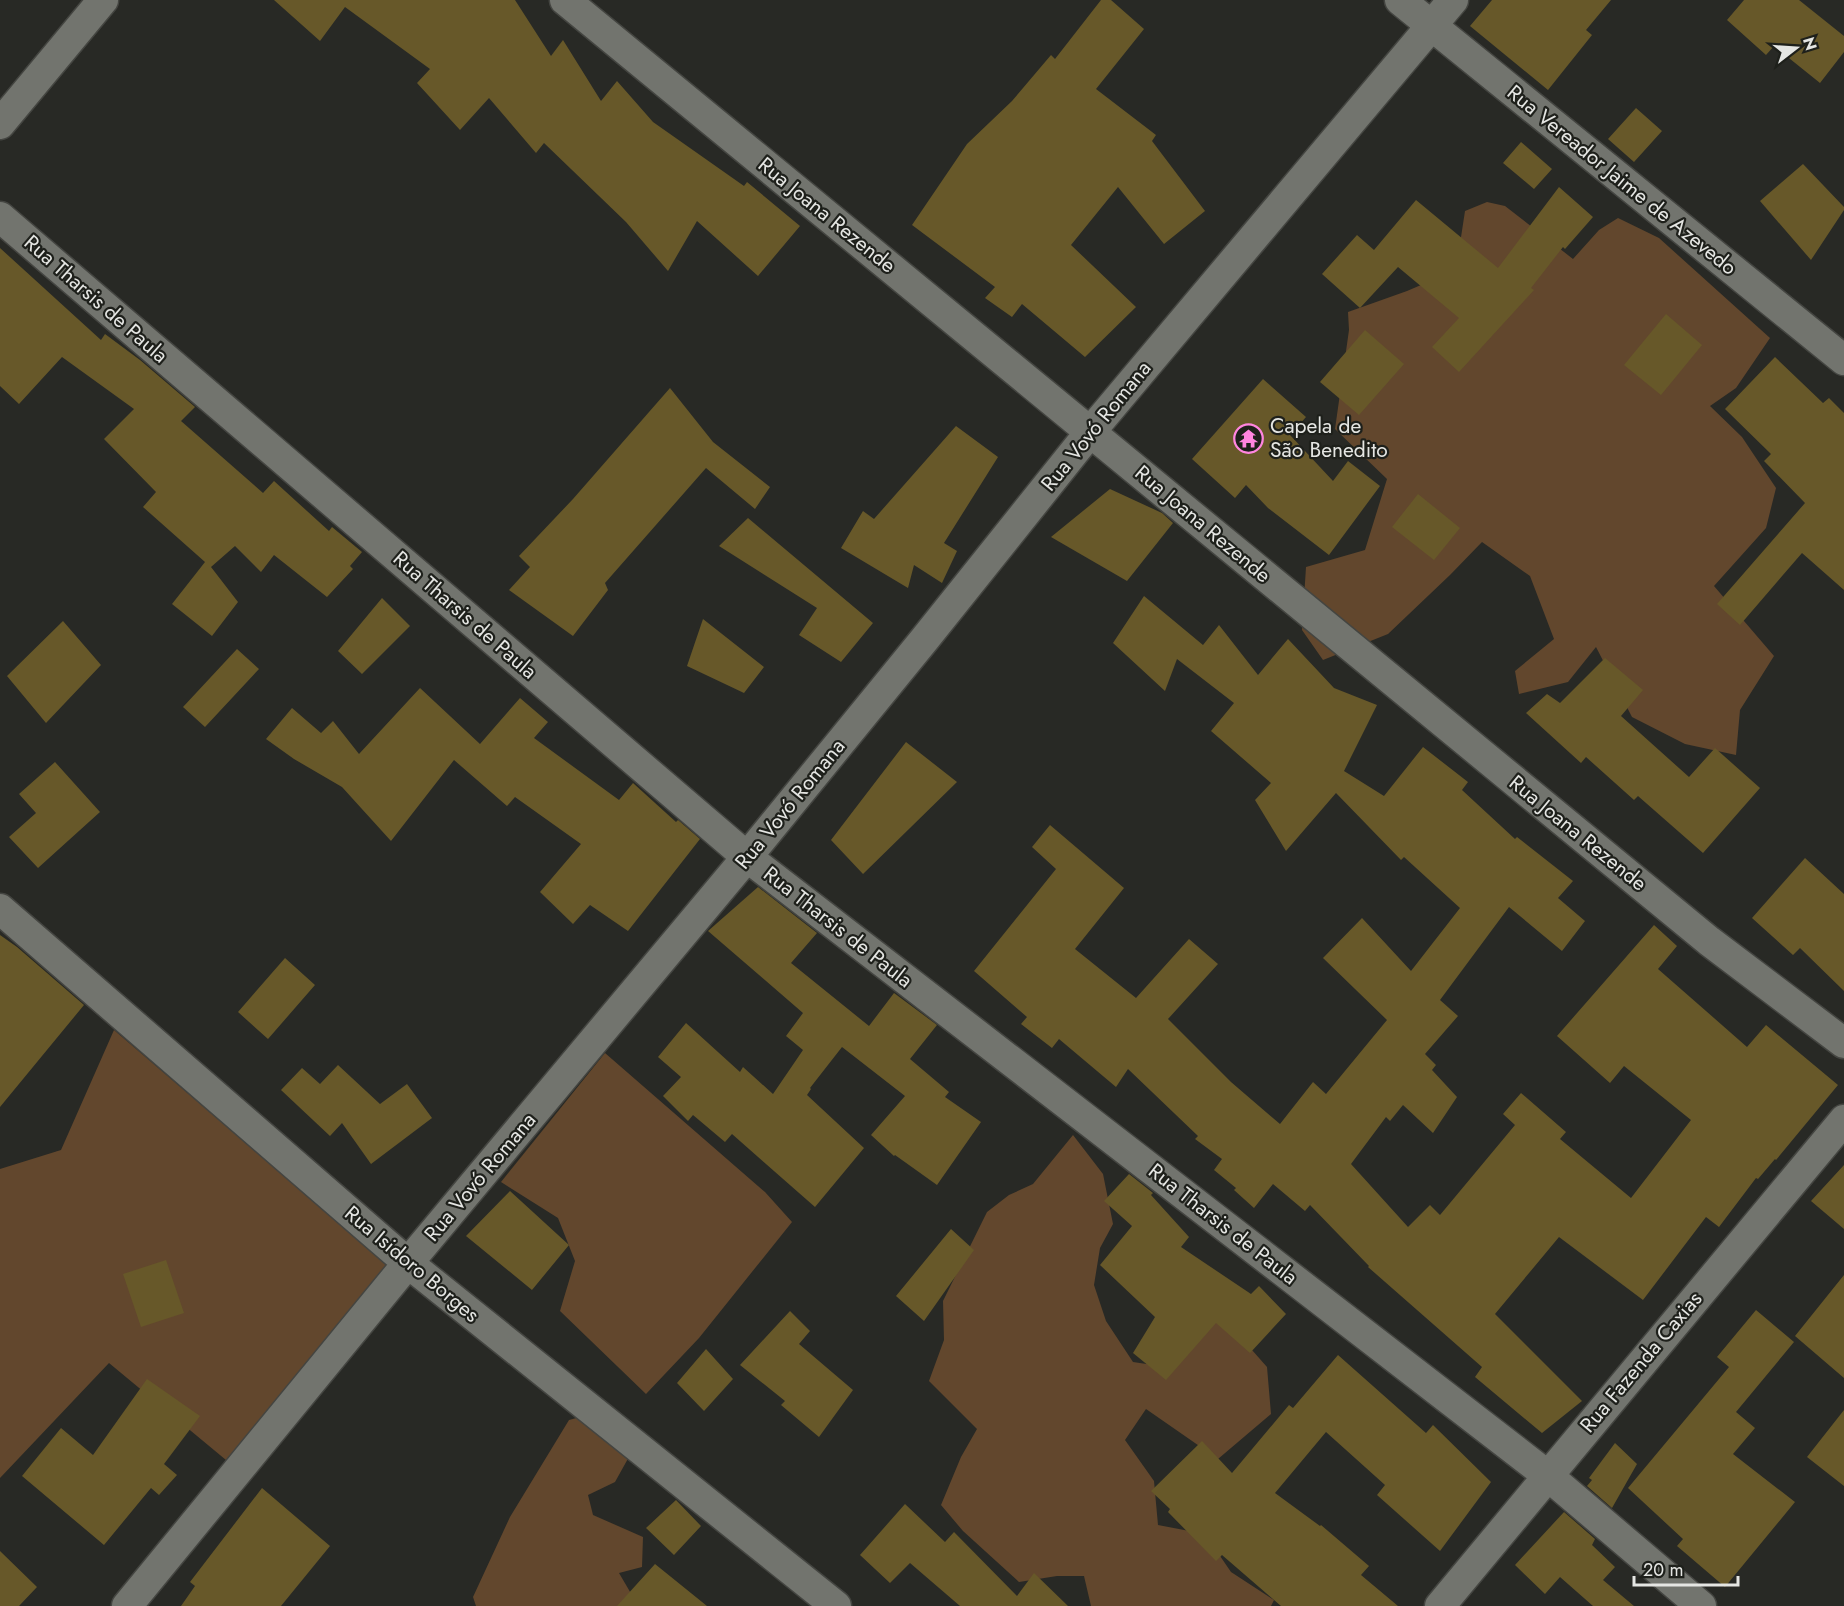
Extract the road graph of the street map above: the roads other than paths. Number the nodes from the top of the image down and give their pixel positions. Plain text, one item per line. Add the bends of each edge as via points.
1 (103, 0) edge
2 (565, 0) edge
3 (1400, 0) edge
4 (1453, 0) edge
5 (1431, 26) junction
6 (0, 124) edge
7 (0, 217) edge
8 (1844, 360) edge
9 (1091, 431) junction
10 (747, 856) junction
11 (0, 909) edge
12 (1844, 1043) edge
13 (1844, 1120) edge
14 (408, 1263) junction
15 (1547, 1475) junction
16 (127, 1606) edge
17 (836, 1606) edge
18 (1440, 1606) edge
19 (1701, 1606) edge

1 - 6 street
2 - 9 street, Rua Joana Rezende
3 - 5 street, Rua Vereador Jaime de Azevedo
4 - 5 street, Rua Vovó Romana
5 - 8 street, Rua Vereador Jaime de Azevedo
5 - 9 street, Rua Vovó Romana
7 - 10 street, Rua Tharsis de Paula
9 - 10 street, Rua Vovó Romana
9 - 12 street, Rua Joana Rezende via 1709,941
10 - 14 street, Rua Vovó Romana
10 - 15 street, Rua Tharsis de Paula
11 - 14 street, Rua Isidoro Borges
13 - 15 street, Rua Fazenda Caxias
14 - 16 street, Rua Vovó Romana
14 - 17 street, Rua Isidoro Borges
15 - 18 street, Rua Fazenda Caxias
15 - 19 street, Rua Tharsis de Paula

